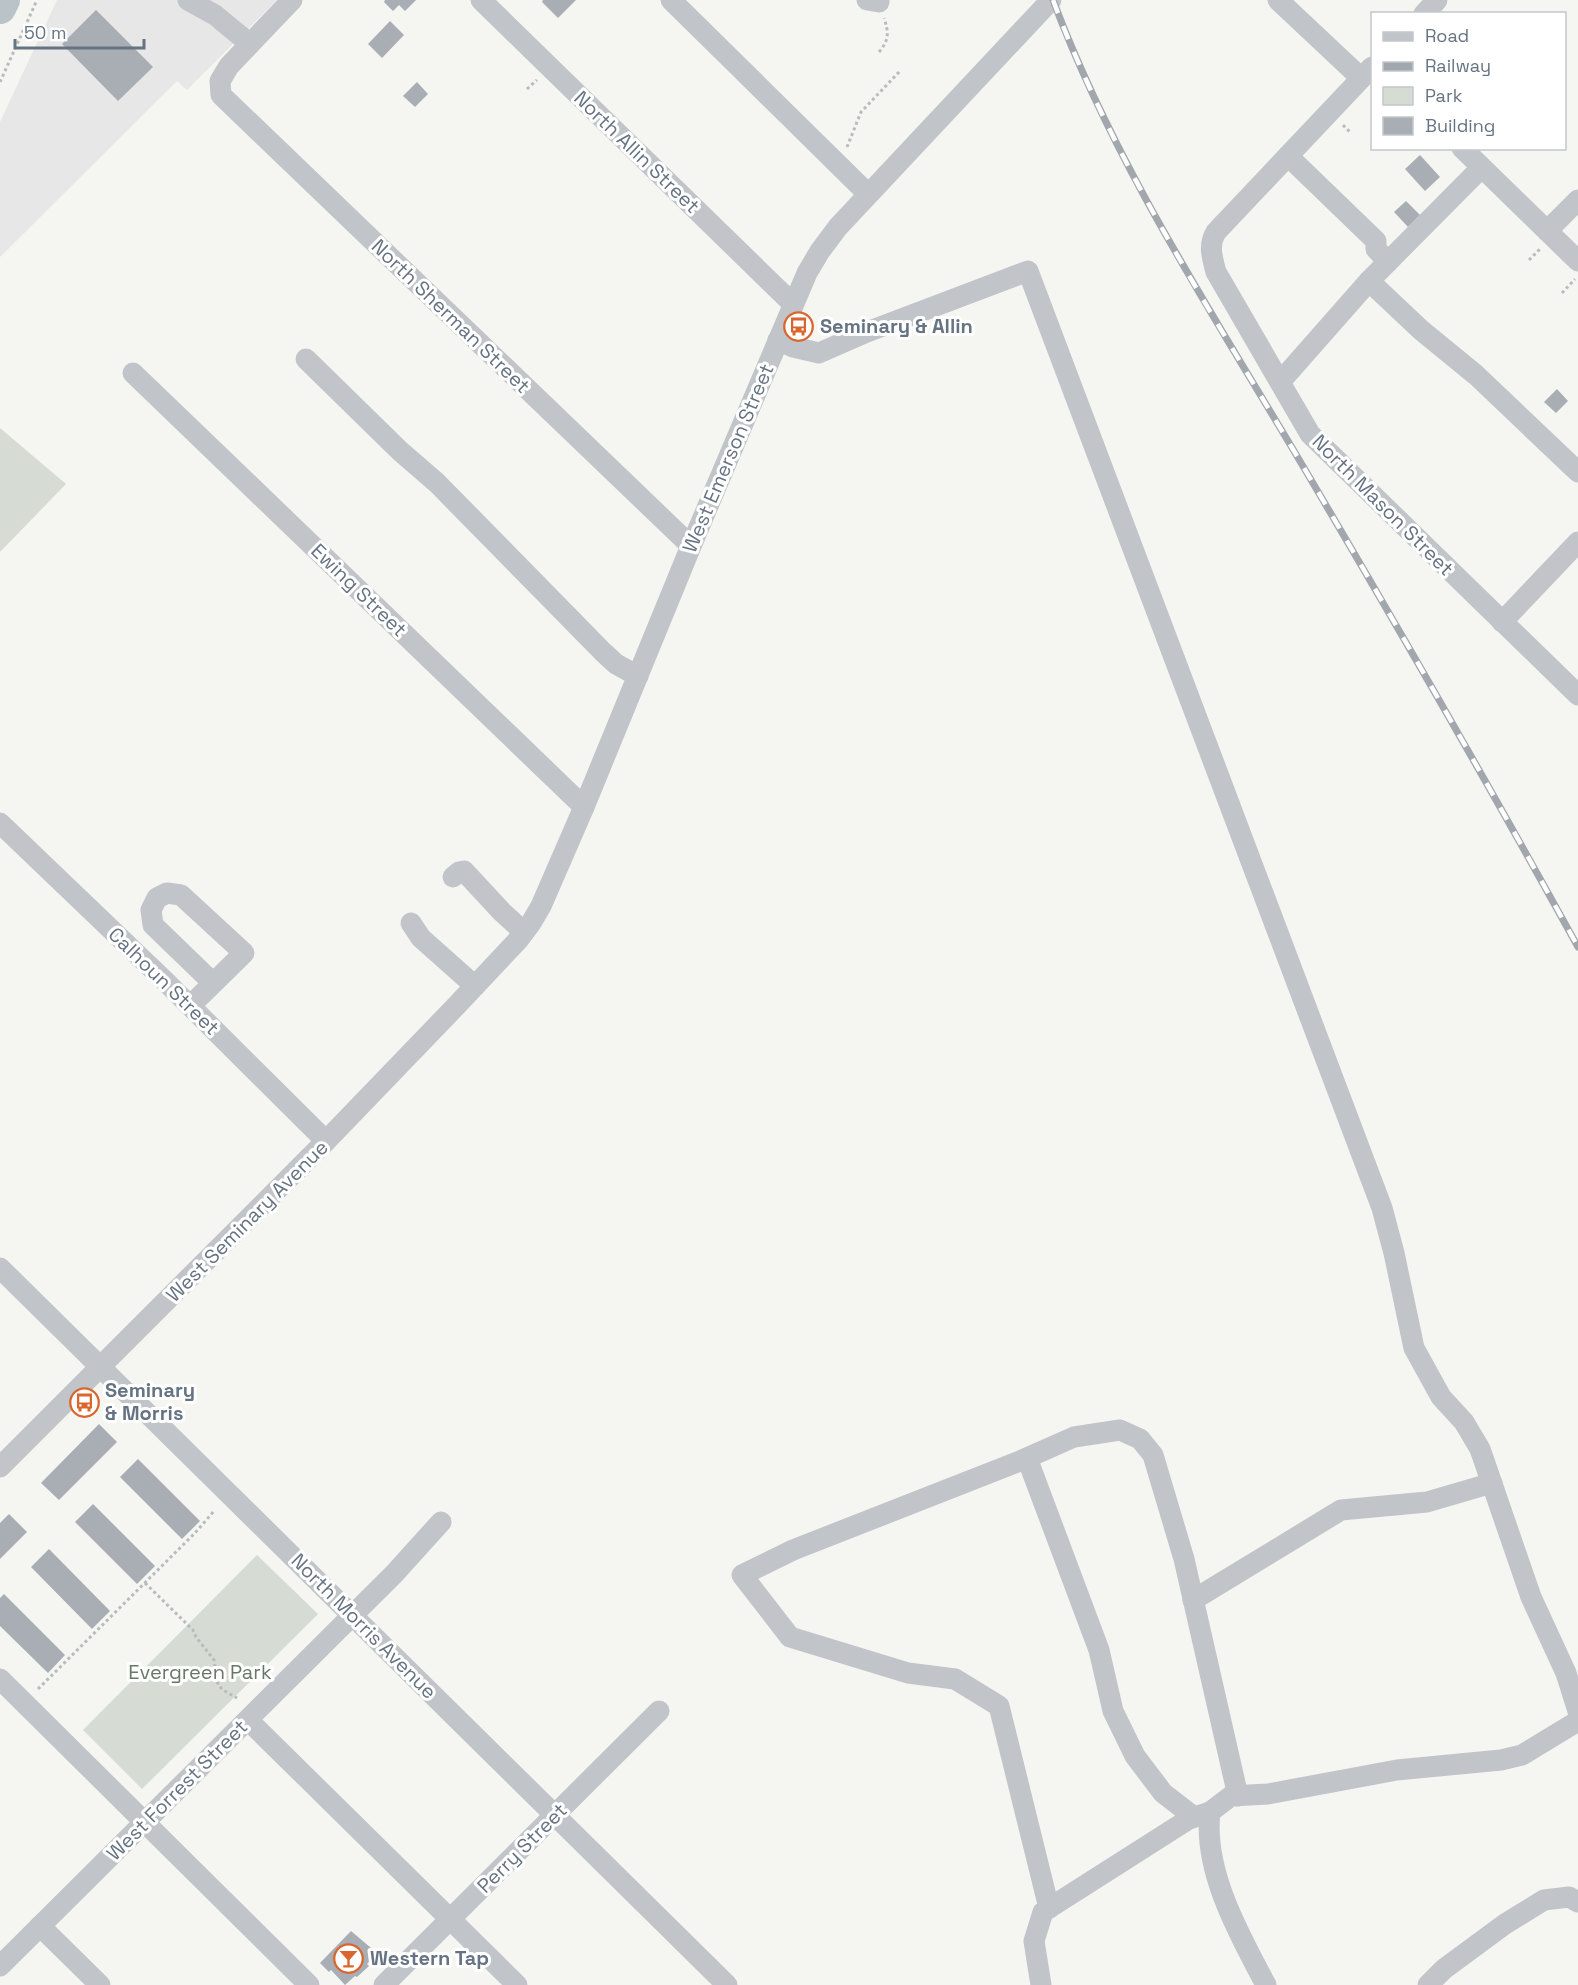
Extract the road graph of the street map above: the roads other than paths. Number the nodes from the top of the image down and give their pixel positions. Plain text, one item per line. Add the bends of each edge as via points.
1 (188, 0) edge
2 (292, 0) edge
3 (481, 0) edge
4 (671, 0) edge
5 (1051, 0) edge
6 (1278, 0) edge
7 (1437, 0) edge
8 (1426, 12) edge
9 (250, 44) junction
10 (1367, 72) edge
11 (1464, 150) edge
12 (1288, 156) junction
13 (1481, 168) junction
14 (868, 194) junction
15 (1578, 200) edge
16 (1544, 240) junction
17 (1578, 261) edge
18 (1388, 262) junction
19 (1369, 281) junction
20 (793, 304) junction
21 (778, 340) junction
22 (306, 359) dead end
23 (133, 373) dead end
24 (1280, 382) junction
25 (1578, 472) edge
26 (1578, 542) edge
27 (690, 546) junction
28 (1502, 622) junction
29 (638, 676) junction
30 (1578, 695) edge
31 (584, 807) junction
32 (0, 823) edge
33 (453, 877) dead end
34 (411, 923) dead end
35 (524, 932) junction
36 (482, 978) junction
37 (213, 983) junction
38 (190, 1006) junction
39 (326, 1141) junction
40 (0, 1268) edge
41 (101, 1367) junction
42 (1027, 1458) junction
43 (0, 1467) edge
44 (1492, 1484) junction
45 (441, 1522) dead end
46 (1193, 1600) junction
47 (353, 1615) junction
48 (0, 1679) edge
49 (659, 1711) dead end
50 (1578, 1711) edge
51 (248, 1720) junction
52 (1578, 1721) edge
53 (1238, 1796) junction
54 (556, 1814) junction
55 (1202, 1815) junction
56 (144, 1822) junction
57 (1578, 1902) edge
58 (1049, 1908) junction
59 (450, 1919) junction
60 (40, 1926) junction
61 (0, 1966) edge
62 (100, 1985) edge
63 (309, 1985) edge
64 (384, 1985) edge
65 (516, 1985) edge
66 (727, 1985) edge
67 (1041, 1985) edge
68 (1266, 1985) edge
69 (1428, 1985) edge

1 - 9 street via 215,15
2 - 9 street
3 - 20 street, North Allin Street
4 - 14 street
5 - 14 street, West Emerson Street
6 - 10 street
7 - 8 street
9 - 27 street, North Sherman Street via 220,81 221,95
10 - 12 street
11 - 13 street
12 - 18 street via 1376,241 1376,249
12 - 24 street, North Mason Street via 1216,232 1211,253 1216,272
13 - 16 street
13 - 18 street
14 - 20 street, West Emerson Street via 820,250
15 - 16 street
16 - 17 street
18 - 19 street
19 - 24 street
19 - 25 street
20 - 21 street, West Emerson Street
21 - 27 street, West Emerson Street
21 - 44 street via 819,353 1028,271 1382,1208 1414,1348 1442,1397 1464,1422 1480,1449
22 - 29 street via 437,483 603,652
23 - 31 street, Ewing Street
24 - 28 street, North Mason Street via 1310,434
26 - 28 street
27 - 29 street, West Emerson Street
28 - 30 street, North Mason Street
29 - 31 street, West Emerson Street
31 - 35 street, West Emerson Street via 541,906
32 - 38 street, Calhoun Street
33 - 35 street via 464,871
34 - 36 street via 421,938
35 - 36 street, West Emerson Street
36 - 39 street, West Seminary Avenue
37 - 37 street via 244,953 181,895 167,893 157,898 152,910 153,925
37 - 38 street
38 - 39 street, Calhoun Street
39 - 41 street, West Seminary Avenue
40 - 41 street, North Morris Avenue
41 - 43 street, West Seminary Avenue
41 - 47 street, North Morris Avenue
42 - 46 street via 1074,1437 1120,1430 1140,1439 1153,1455
42 - 55 street via 1099,1650 1113,1711 1135,1756 1163,1794
42 - 58 street via 793,1550 742,1575 790,1637 908,1673 955,1678 999,1706
44 - 46 street via 1427,1502 1341,1510
44 - 50 street via 1531,1597 1566,1673
45 - 47 street, West Forrest Street
46 - 53 street
47 - 51 street, West Forrest Street
47 - 54 street, North Morris Avenue
48 - 56 street
49 - 54 street, Perry Street
51 - 56 street, West Forrest Street
51 - 59 street
52 - 53 street via 1522,1755 1500,1760 1397,1770
53 - 55 street via 1231,1796
54 - 59 street, Perry Street
54 - 66 street, North Morris Avenue
55 - 58 street
55 - 68 street via 1222,1893
56 - 60 street, West Forrest Street
56 - 63 street
57 - 69 street via 1569,1897 1544,1900 1505,1923
58 - 67 street via 1043,1912 1034,1941
59 - 64 street, Perry Street
59 - 65 street
60 - 61 street, West Forrest Street
60 - 62 street

